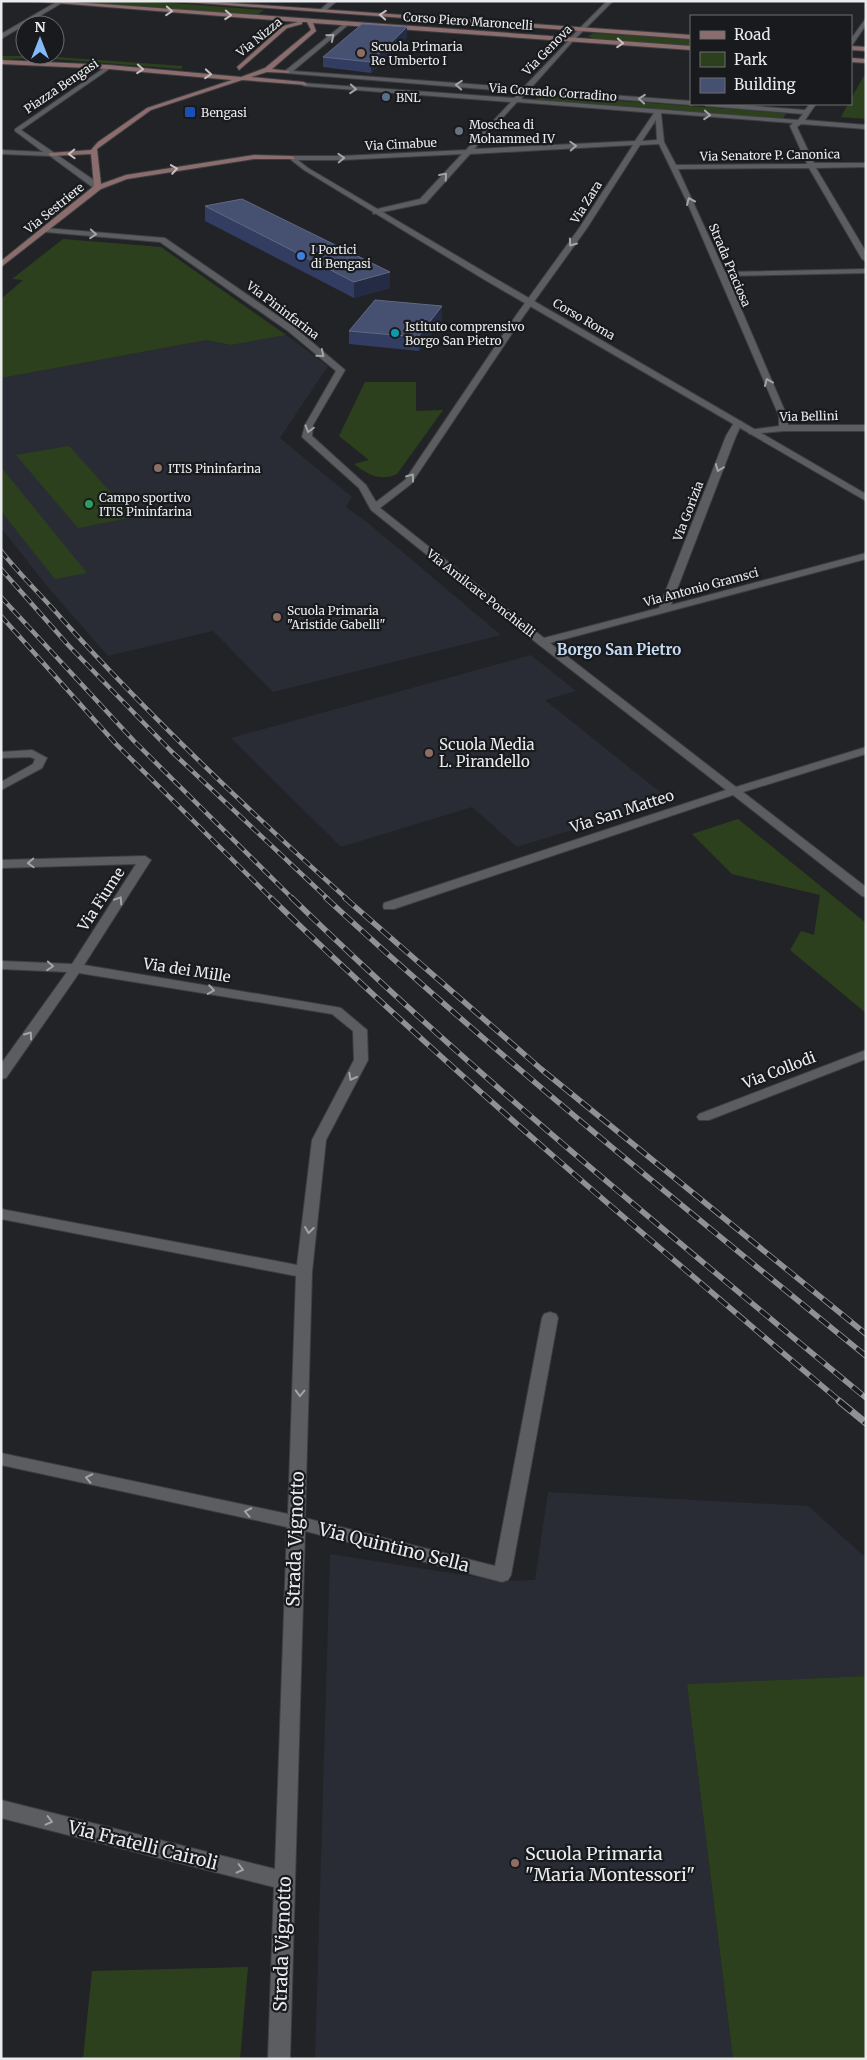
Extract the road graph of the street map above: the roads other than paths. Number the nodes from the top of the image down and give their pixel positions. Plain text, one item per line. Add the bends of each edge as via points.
1 (33, 1) edge
2 (174, 1) edge
3 (334, 1) edge
4 (610, 1) edge
5 (196, 2) edge
6 (58, 3) junction
7 (276, 8) junction
8 (322, 11) junction
9 (257, 17) junction
10 (866, 20) edge
11 (309, 21) junction
12 (346, 24) junction
13 (582, 29) junction
14 (690, 36) edge
15 (1, 37) edge
16 (572, 40) junction
17 (852, 41) edge
18 (690, 48) edge
19 (852, 48) edge
20 (866, 49) edge
21 (852, 60) edge
22 (866, 61) edge
23 (1, 62) edge
24 (109, 66) junction
25 (229, 67) dead end
26 (239, 68) junction
27 (267, 70) junction
28 (287, 72) junction
29 (245, 77) junction
30 (271, 80) junction
31 (304, 84) junction
32 (525, 90) junction
33 (514, 100) junction
34 (690, 102) edge
35 (719, 105) edge
36 (812, 105) edge
37 (658, 111) junction
38 (808, 112) junction
39 (800, 122) junction
40 (866, 127) edge
41 (481, 137) joint
42 (661, 142) junction
43 (636, 143) junction
44 (466, 151) junction
45 (1, 152) edge
46 (94, 152) junction
47 (51, 154) junction
48 (292, 158) junction
49 (866, 164) edge
50 (811, 165) junction
51 (675, 167) junction
52 (98, 187) junction
53 (376, 212) junction
54 (45, 230) junction
55 (866, 259) edge
56 (1, 265) edge
57 (866, 272) edge
58 (722, 274) junction
59 (531, 302) junction
60 (738, 423) junction
61 (784, 428) junction
62 (866, 428) edge
63 (752, 432) junction
64 (866, 498) edge
65 (374, 508) junction
66 (866, 556) edge
67 (664, 609) junction
68 (542, 642) junction
69 (866, 750) edge
70 (1, 754) edge
71 (1, 788) edge
72 (734, 791) junction
73 (1, 864) edge
74 (866, 893) edge
75 (389, 906) dead end
76 (1, 965) edge
77 (76, 968) junction
78 (360, 1030) joint
79 (866, 1054) edge
80 (1, 1075) edge
81 (704, 1117) dead end
82 (1, 1214) edge
83 (304, 1272) junction
84 (550, 1318) dead end
85 (1, 1459) edge
86 (295, 1522) junction
87 (1, 1809) edge
88 (284, 1880) junction
89 (279, 2059) edge

1 - 6 main road, Corso Piero Maroncelli
2 - 5 main road, Corso Piero Maroncelli
3 - 8 street, Via Nizza
4 - 13 street, Via Genova
5 - 7 main road, Corso Piero Maroncelli
6 -> 9 main road, Corso Piero Maroncelli
6 - 15 street
7 - 8 main road, Corso Piero Maroncelli
7 - 9 main road via 288,13
8 - 11 main road, Via Nizza
13 -> 8 main road, Corso Piero Maroncelli
9 - 11 main road, Corso Piero Maroncelli
10 - 17 street
11 - 12 main road, Corso Piero Maroncelli
11 - 26 main road, Via Nizza via 285,27
11 - 27 main road, Via Nizza via 314,30
12 - 16 main road, Corso Piero Maroncelli
28 -> 12 street
13 - 14 main road, Corso Piero Maroncelli
13 - 16 street, Via Genova
16 -> 18 main road, Corso Piero Maroncelli
16 - 32 street, Via Genova
19 - 20 main road
21 - 22 main road
23 - 24 main road
24 -> 29 main road, Piazza Bengasi
24 - 47 street, Piazza Bengasi via 17,130
25 - 26 main road
26 - 27 main road, Via Corrado Corradino
26 - 29 main road, Via Nizza
27 - 28 main road, Via Corrado Corradino
27 - 29 main road, Via Nizza
28 - 30 main road
28 - 31 main road
32 -> 28 street, Via Corrado Corradino
29 - 30 main road, Piazza Bengasi
29 - 46 main road, Piazza Bengasi via 149,109 100,143
30 - 31 main road, Piazza Bengasi
31 -> 33 street, Via Corrado Corradino
32 - 33 street, Via Genova
34 -> 32 street, Via Corrado Corradino
33 - 37 street, Via Corrado Corradino
33 - 41 street, Via Genova
35 - 38 street
36 - 38 street
37 -> 39 street, Via Corrado Corradino
37 - 42 street, Strada Praciosa
37 - 43 street, Via Zara
38 - 39 street
39 - 40 street, Via Corrado Corradino
39 - 50 street via 793,126
41 - 44 street
42 - 43 street, Via Cimabue
42 - 51 street, Strada Praciosa
44 -> 43 street, Via Cimabue
43 -> 59 street, Via Zara via 583,228
48 -> 44 street, Via Cimabue
53 -> 44 street via 423,200
45 - 47 street
46 -> 47 main road
46 - 52 main road
47 - 52 street, Piazza Bengasi
52 -> 48 main road, Via Sestriere via 126,177 254,157
48 - 53 street, Corso Roma
49 - 50 street, Via Senatore P. Canonica
50 - 51 street, Via Senatore P. Canonica
50 - 55 street via 854,233
58 -> 51 street, Strada Praciosa
52 - 54 main road, Via Sestriere
53 - 59 street, Corso Roma
54 - 56 main road, Via Sestriere
54 -> 65 street, Via Pininfarina via 162,240 291,329 341,370 309,425 307,437 363,487
57 - 58 street
61 -> 58 street, Strada Praciosa via 783,416
59 - 60 street, Corso Roma
65 -> 59 street via 408,482
60 - 63 street, Corso Roma
60 -> 67 street, Via Gorizia
61 - 62 street, Via Bellini
61 - 63 street, Via Bellini
63 - 64 street, Corso Roma
65 - 68 street, Via Amilcare Ponchielli
66 - 67 street, Via Antonio Gramsci
67 - 68 street, Via Antonio Gramsci
68 - 72 street, Via Amilcare Ponchielli
69 - 72 street, Via San Matteo
70 - 71 street via 32,753 41,758 38,766
72 - 74 street, Via Amilcare Ponchielli
72 - 75 street, Via San Matteo
77 -> 73 street, Via Fiume via 145,860
76 -> 77 street, Via dei Mille
77 -> 78 street, Via dei Mille via 336,1011
80 -> 77 street, Via Fiume
78 -> 83 street, Strada Vignotto via 361,1060 319,1140
79 - 81 street, Via Collodi
82 - 83 street
83 -> 86 street, Strada Vignotto
84 - 86 street, Via Quintino Sella via 502,1575
86 -> 85 street, Via Quintino Sella
86 - 88 street, Strada Vignotto
87 -> 88 street, Via Fratelli Cairoli
88 - 89 street, Strada Vignotto

